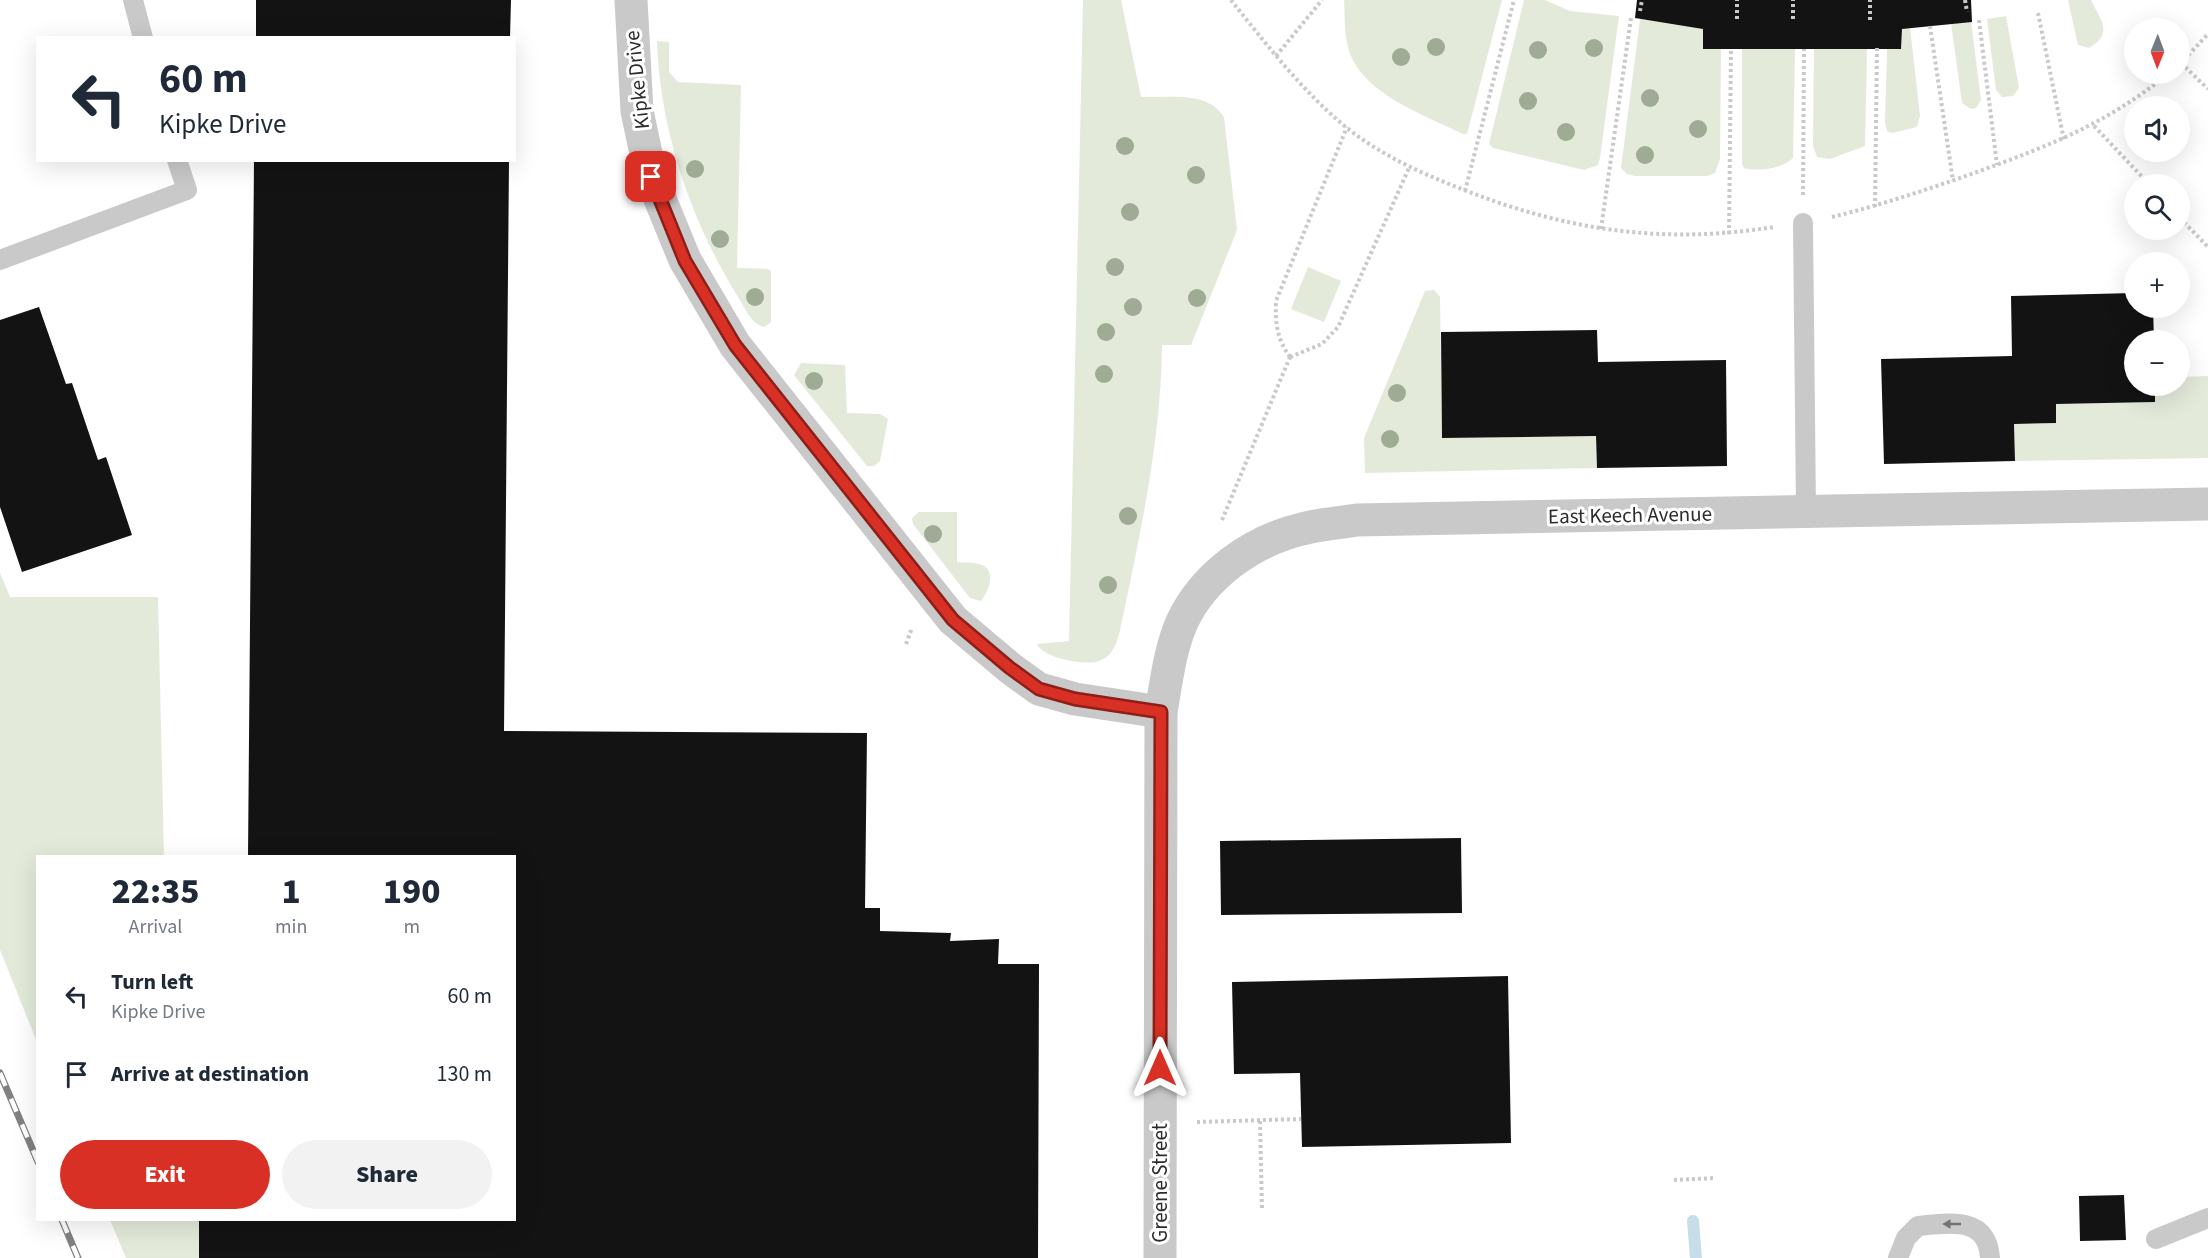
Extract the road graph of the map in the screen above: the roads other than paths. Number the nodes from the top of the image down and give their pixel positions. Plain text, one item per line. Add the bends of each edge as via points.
1 (133, 0) edge
2 (632, 0) edge
3 (142, 36) edge
4 (178, 162) edge
5 (1803, 223) road end
6 (0, 260) edge
7 (2208, 504) edge
8 (1806, 511) junction
9 (1161, 712) junction
10 (2208, 1218) edge
11 (2156, 1239) dead end
12 (1160, 1258) edge
13 (1898, 1258) edge
14 (1990, 1258) edge

1 - 3 lane
2 - 9 street, Kipke Drive via 637,111 651,177 685,261 735,345 953,620 1039,689 1075,699
4 - 6 lane via 187,190
5 - 8 lane
7 - 8 street, East Keech Avenue
8 - 9 street, East Keech Avenue via 1357,520 1302,529 1251,549 1204,588 1181,624
9 - 12 street, Greene Street
10 - 11 lane
14 -> 13 lane via 1976,1228 1958,1222 1918,1226 1906,1238

